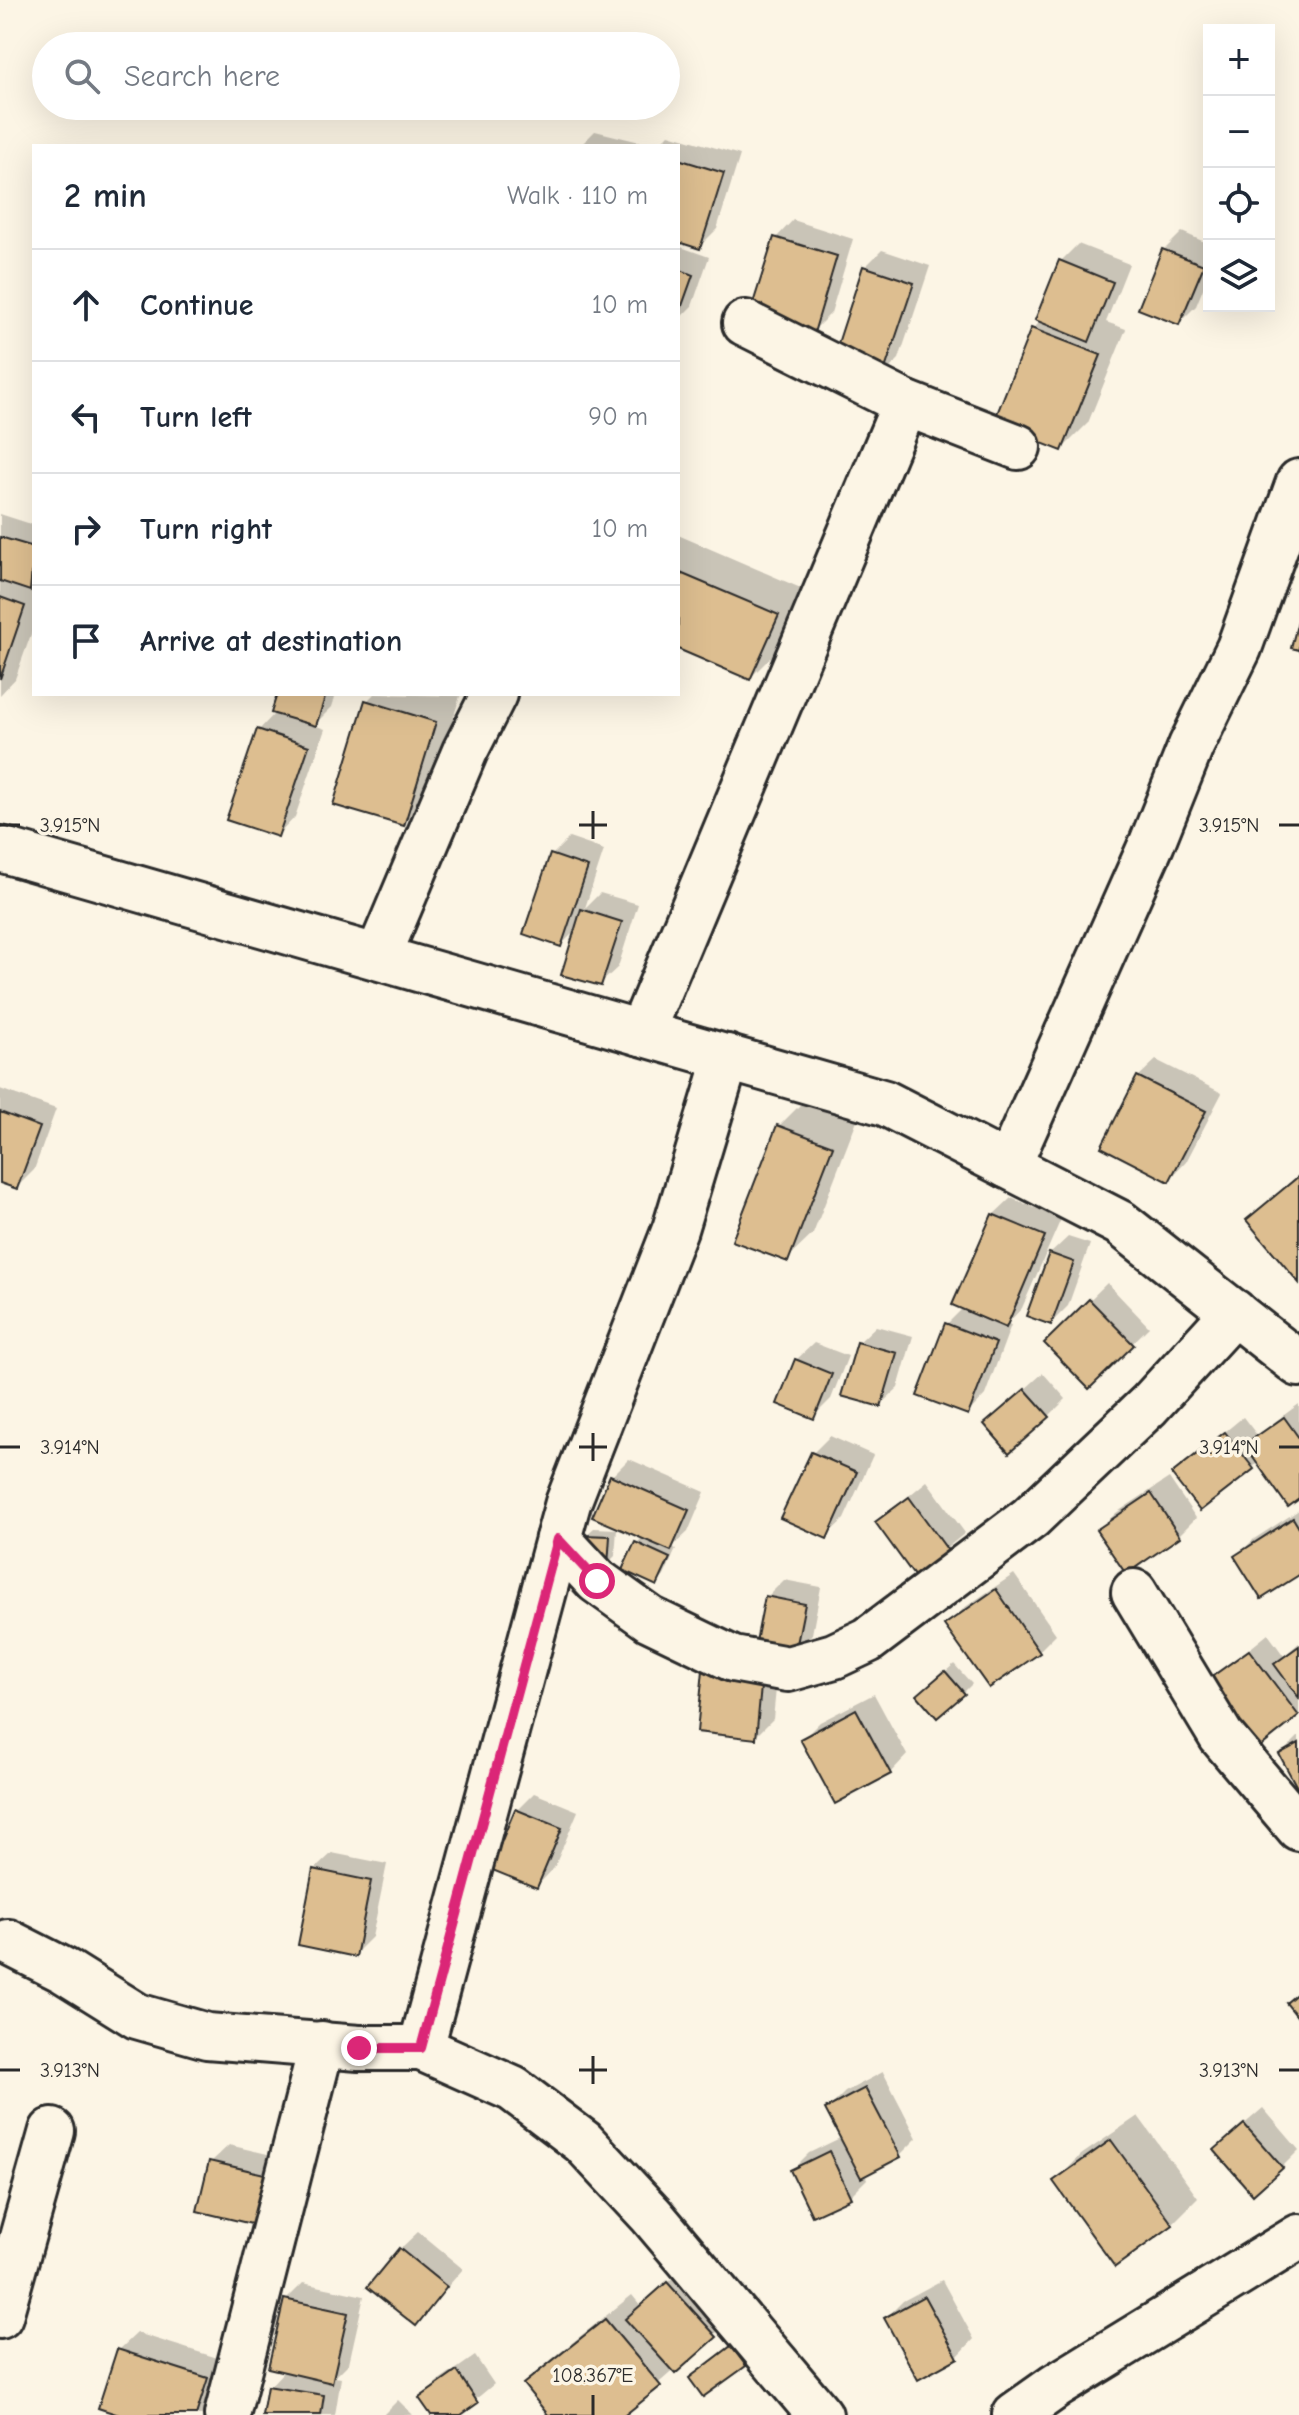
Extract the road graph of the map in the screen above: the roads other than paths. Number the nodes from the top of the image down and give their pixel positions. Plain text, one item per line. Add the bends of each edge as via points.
1 (745, 323) dead end
2 (905, 403) junction
3 (1018, 447) dead end
4 (1299, 482) edge
5 (493, 696) edge
6 (0, 849) edge
7 (378, 957) junction
8 (641, 1033) junction
9 (727, 1057) junction
10 (1008, 1166) junction
11 (1234, 1312) junction
12 (1299, 1364) edge
13 (558, 1539) junction
14 (1134, 1592) dead end
15 (1299, 1828) edge
16 (8, 1942) dead end
17 (322, 2044) junction
18 (421, 2048) junction
19 (52, 2131) dead end
20 (1299, 2237) edge
21 (0, 2316) edge
22 (227, 2415) edge
23 (820, 2415) edge
24 (1015, 2415) edge

1 - 2 street
2 - 3 street
2 - 8 street
4 - 10 street via 1239,648
5 - 7 street
6 - 7 street
7 - 8 street
8 - 9 street
9 - 10 street via 885,1103
9 - 13 street via 675,1229
10 - 11 street via 1120,1223
11 - 12 street
11 - 13 street via 1149,1405 1030,1518 868,1640 834,1656 788,1669 733,1659 650,1619 597,1581
13 - 18 street
14 - 15 street via 1221,1736
16 - 17 street via 137,2016 207,2036
17 - 18 street
17 - 22 street
18 - 23 street via 513,2089 583,2142
19 - 21 street
20 - 24 street

